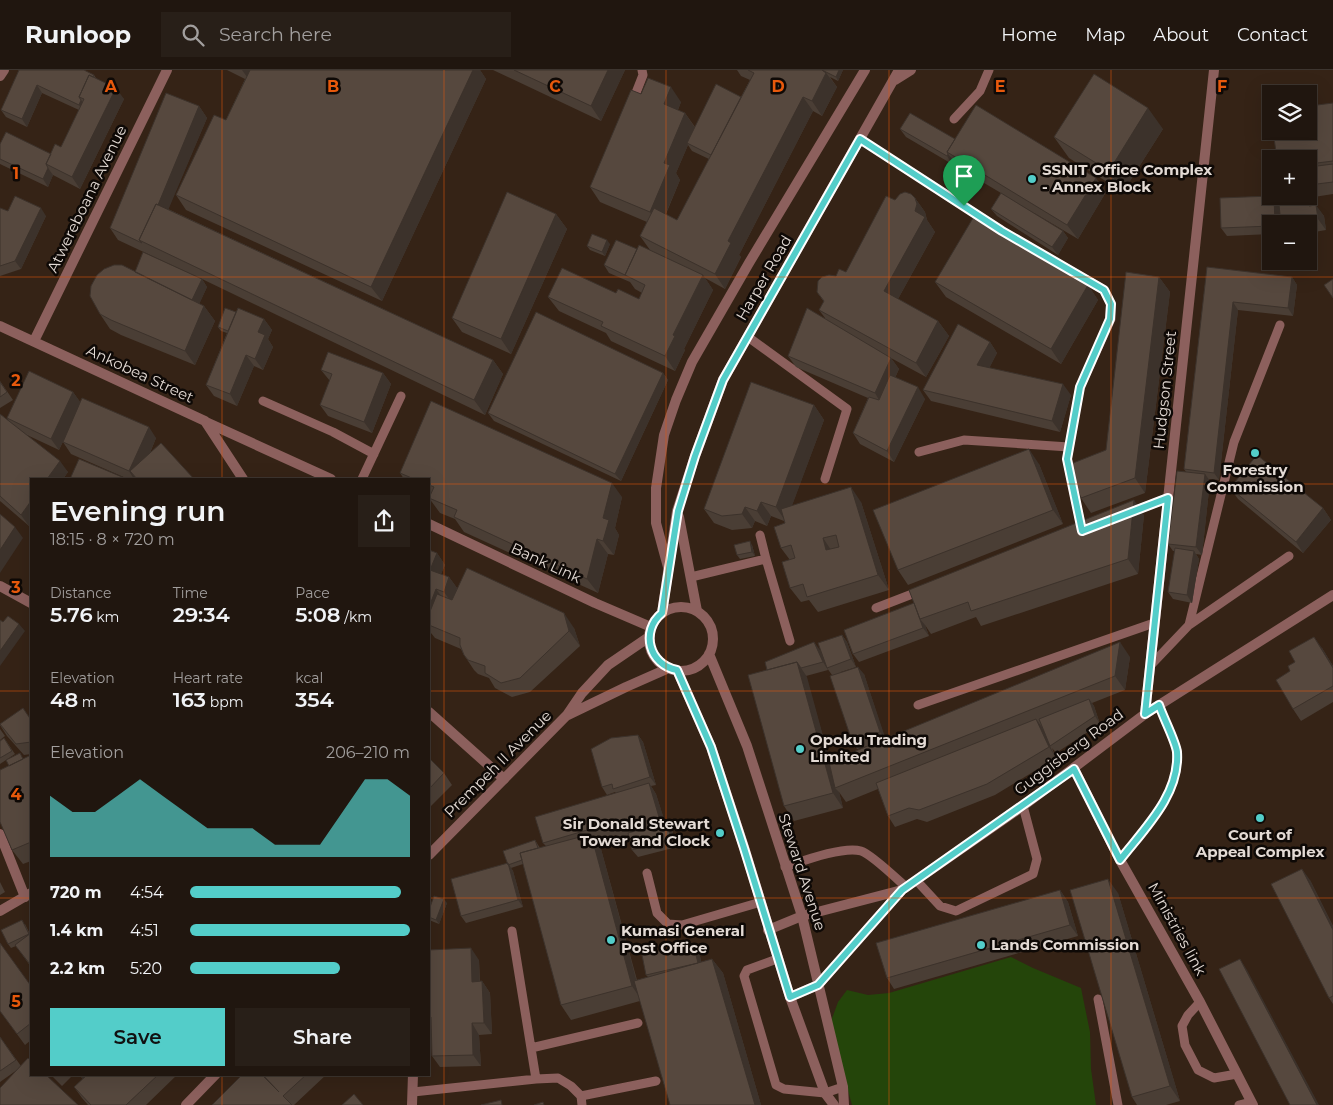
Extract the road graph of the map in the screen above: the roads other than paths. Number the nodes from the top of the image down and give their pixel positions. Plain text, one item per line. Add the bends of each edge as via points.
1 (4, 70) edge
2 (167, 70) edge
3 (642, 70) edge
4 (865, 70) edge
5 (899, 70) edge
6 (911, 70) edge
7 (989, 70) edge
8 (1214, 70) edge
9 (0, 76) edge
10 (892, 82) junction
11 (629, 110) edge
12 (954, 119) dead end
13 (860, 139) junction
14 (1280, 325) dead end
15 (0, 326) edge
16 (748, 336) junction
17 (34, 341) junction
18 (401, 396) dead end
19 (263, 401) dead end
20 (205, 422) junction
21 (1069, 447) junction
22 (919, 452) dead end
23 (374, 454) junction
24 (242, 478) edge
25 (329, 478) edge
26 (362, 478) edge
27 (825, 479) dead end
28 (1168, 498) junction
29 (678, 511) junction
30 (1116, 518) edge
31 (430, 524) edge
32 (760, 535) dead end
33 (1072, 535) edge
34 (1289, 556) dead end
35 (766, 559) junction
36 (668, 567) junction
37 (690, 576) junction
38 (0, 586) edge
39 (932, 587) edge
40 (1333, 595) edge
41 (30, 602) edge
42 (876, 608) dead end
43 (697, 611) junction
44 (662, 613) junction
45 (1154, 623) junction
46 (1189, 625) junction
47 (651, 626) junction
48 (649, 637) junction
49 (790, 641) dead end
50 (709, 654) junction
51 (1150, 666) junction
52 (673, 669) junction
53 (918, 705) dead end
54 (1159, 705) junction
55 (430, 713) edge
56 (1145, 714) junction
57 (567, 715) junction
58 (1074, 769) junction
59 (504, 779) junction
60 (1022, 806) junction
61 (0, 834) edge
62 (430, 853) edge
63 (1120, 860) junction
64 (785, 867) junction
65 (647, 873) dead end
66 (916, 880) junction
67 (904, 889) junction
68 (28, 895) edge
69 (761, 902) junction
70 (0, 912) edge
71 (802, 916) junction
72 (768, 930) junction
73 (512, 931) dead end
74 (777, 959) junction
75 (818, 985) junction
76 (790, 997) junction
77 (1098, 999) edge
78 (1200, 1002) junction
79 (638, 1023) edge
80 (531, 1048) junction
81 (1237, 1074) junction
82 (214, 1076) edge
83 (413, 1076) edge
84 (536, 1079) junction
85 (656, 1081) edge
86 (843, 1087) junction
87 (412, 1092) junction
88 (825, 1093) junction
89 (581, 1100) edge
90 (1252, 1103) edge
91 (186, 1105) edge
92 (412, 1105) edge
93 (834, 1105) edge
94 (844, 1105) edge
95 (1118, 1105) edge
96 (1239, 1105) edge

1 - 9 street
2 - 17 street, Atwereboana Avenue
3 - 11 lane
4 - 36 street via 749,262 692,362 676,400 664,435 656,488 656,523
5 - 10 street, Harper Road
6 - 10 street
7 - 12 lane via 980,91
8 - 28 street, Hudgson Street
10 - 13 street, Harper Road
13 - 16 street, Harper Road
13 - 21 lane via 1002,231 1104,290 1111,304 1110,319 1080,387
14 - 46 lane via 1234,442
15 - 17 street, Ankobea Street
16 - 27 lane via 848,409
16 - 29 street, Harper Road via 723,380
17 - 20 street, Ankobea Street
18 - 23 lane
19 - 23 lane
20 - 24 street, Ankobea Street
20 - 25 street
21 - 22 lane via 964,440
21 - 33 lane via 1067,459 1086,529
23 - 26 lane
28 - 30 lane
28 - 45 street, Hudgson Street
29 - 36 street, Harper Road
29 - 37 street, Harper Road
31 - 47 street, Bank Link
32 - 35 lane
34 - 46 lane
35 - 37 lane
35 - 49 lane
36 - 44 street, Harper Road
37 - 43 street, Harper Road
38 - 41 street
39 - 42 lane
40 - 54 street, Guggisberg Road
43 - 44 street via 673,607
43 - 50 street via 705,617 712,630 713,645
44 - 47 street
45 - 51 street, Hudgson Street
45 - 53 lane
46 - 51 lane
47 - 48 street
48 - 52 street via 651,650 658,661
48 - 57 street, Prempeh II Avenue via 608,666 582,693
50 - 52 street via 696,667
50 - 64 street, Steward Avenue via 747,746
51 - 56 street, Hudgson Street
52 - 57 street, Prempeh II Avenue
52 - 69 street via 711,747
54 - 56 street, Guggisberg Road
54 - 63 lane via 1177,751 1175,776 1163,806
55 - 59 street
56 - 58 street, Guggisberg Road
57 - 59 street, Prempeh II Avenue
58 - 60 street, Guggisberg Road
58 - 63 street, Ministries link
59 - 62 street, Prempeh II Avenue
60 - 66 street, Guggisberg Road
60 - 66 lane via 1038,859 1033,874 956,911 940,906
61 - 68 street
63 - 78 street, Ministries link
64 - 67 lane via 839,851 861,851
64 - 71 street, Steward Avenue
65 - 69 lane via 657,913 668,924 682,925
66 - 67 street, Guggisberg Road
67 - 71 street, Guggisberg Road
67 - 75 street, Guggisberg Road
68 - 70 street
69 - 72 street
71 - 72 street, Guggisberg Road
71 - 75 street, Steward Avenue
72 - 74 street
73 - 80 lane
74 - 76 street
74 - 88 lane via 747,970 744,976 776,1084 784,1089
75 - 76 street, Guggisberg Road
75 - 86 street, Steward Avenue
76 - 88 street
77 - 95 lane
78 - 81 street, Ministries link
78 - 81 lane via 1182,1026 1185,1045 1198,1070 1214,1078
79 - 80 lane
80 - 84 lane
81 - 90 street, Ministries link
82 - 91 street
83 - 87 street
84 - 87 lane
84 - 89 lane via 558,1078 571,1086
85 - 89 lane
86 - 88 lane
86 - 94 street, Steward Avenue
87 - 92 street
88 - 93 street
90 - 96 lane

